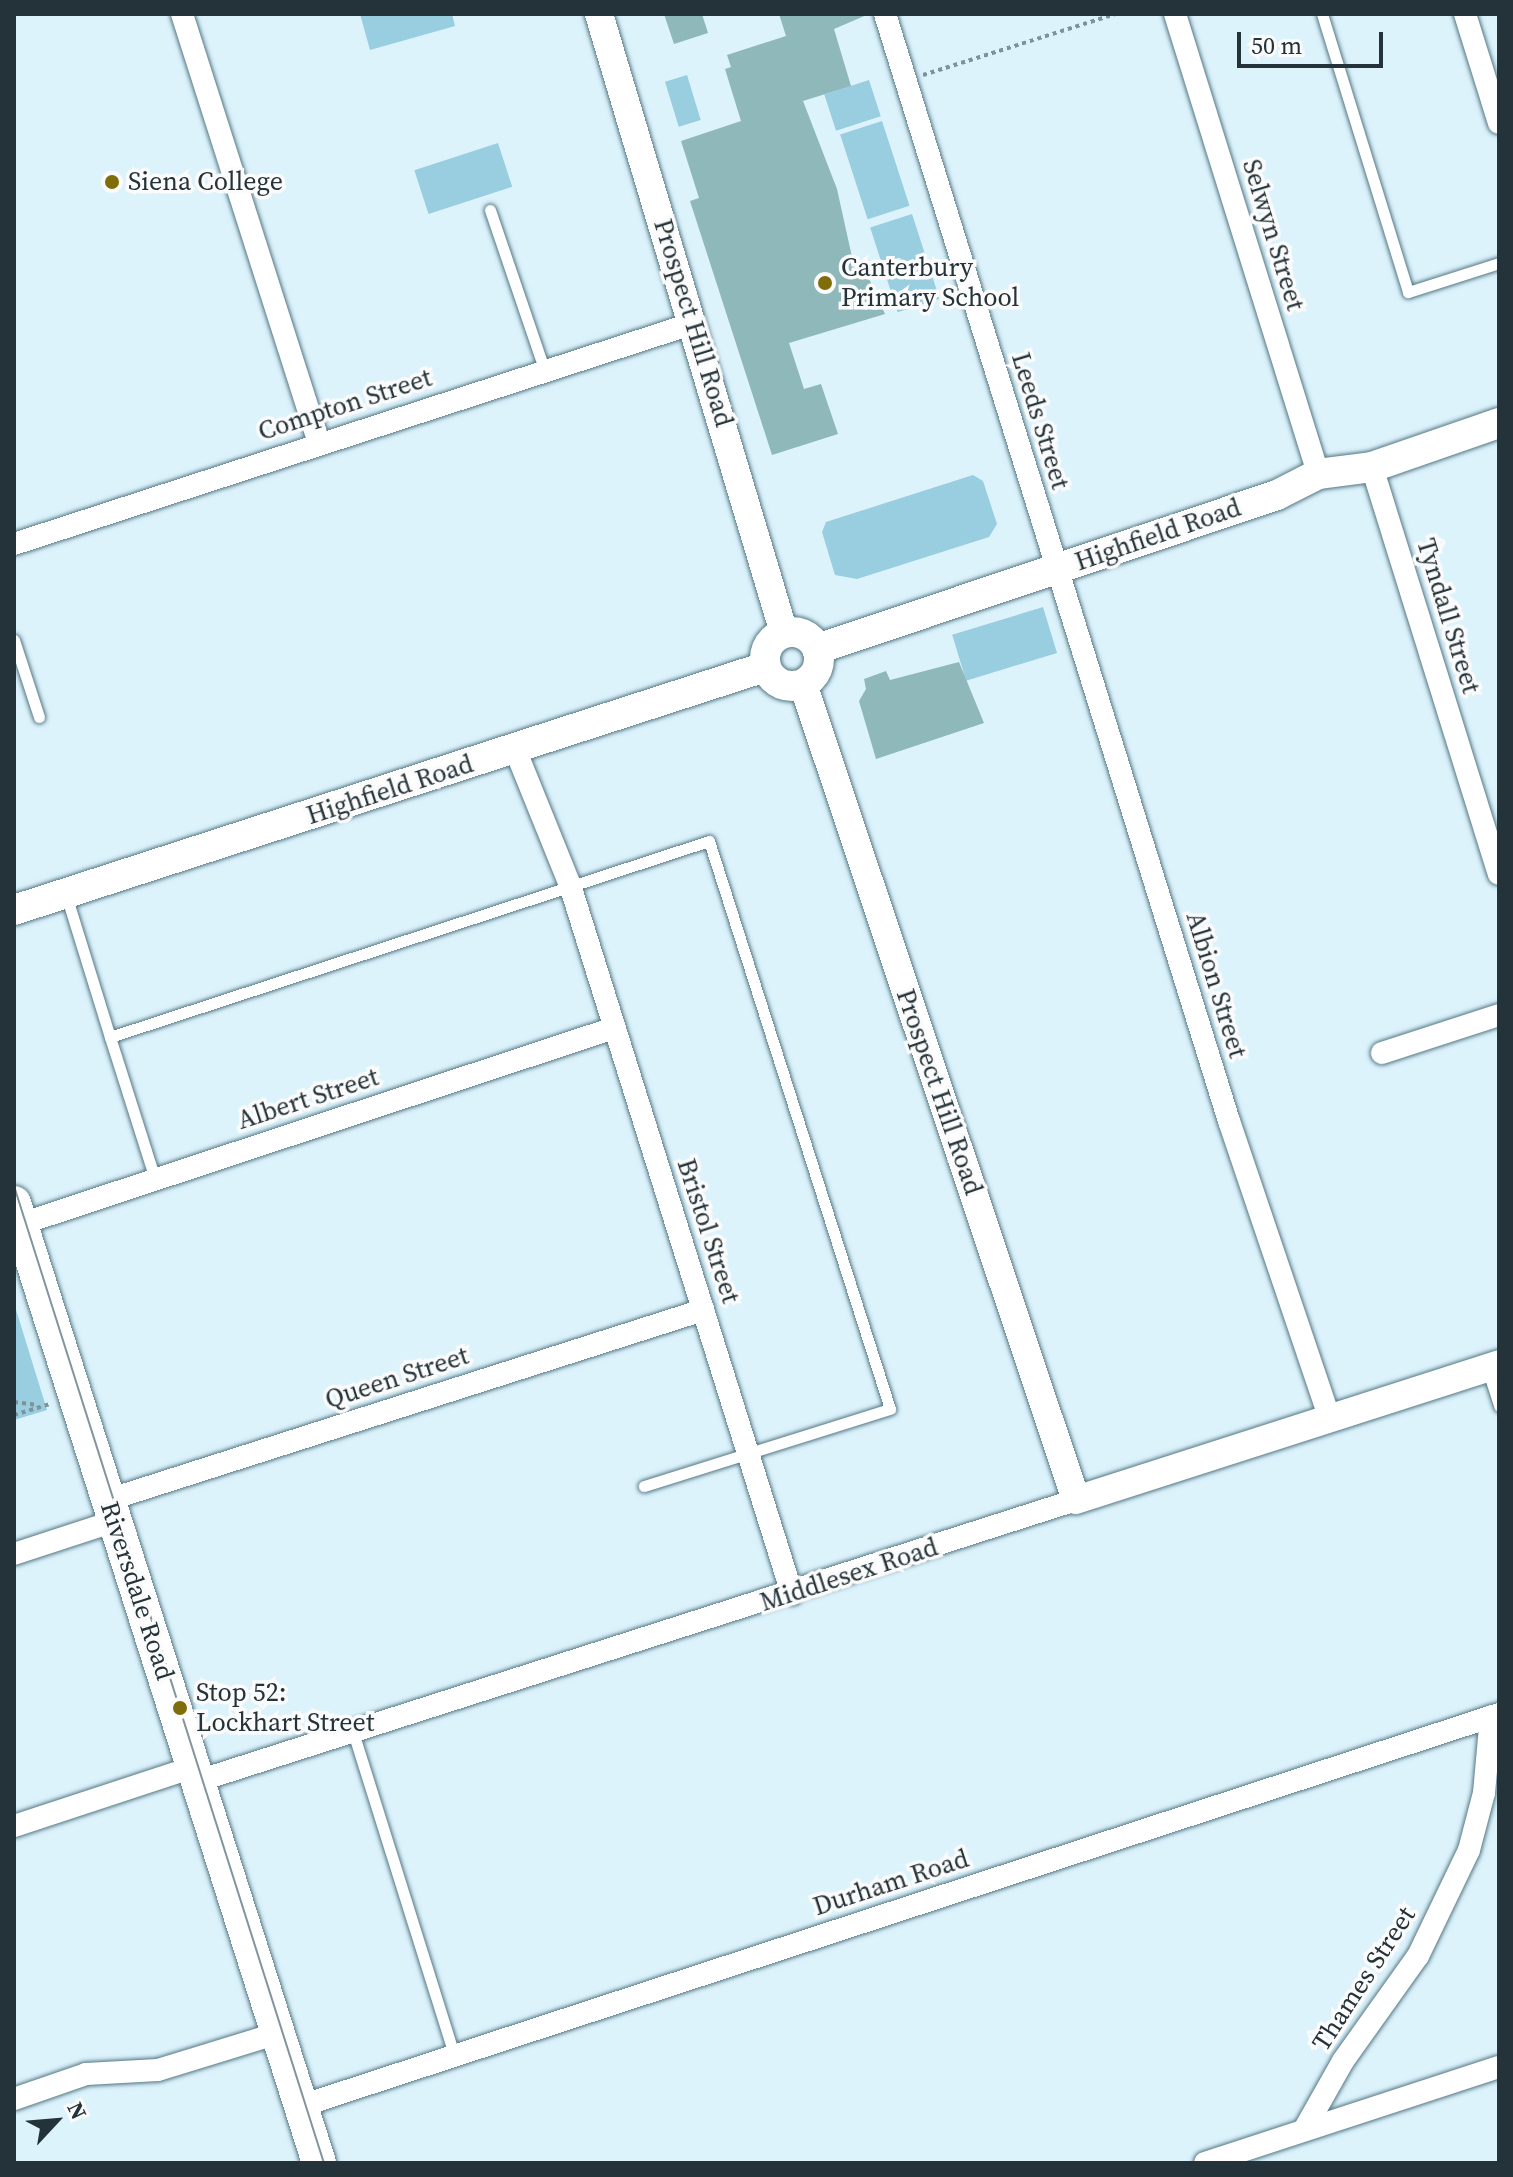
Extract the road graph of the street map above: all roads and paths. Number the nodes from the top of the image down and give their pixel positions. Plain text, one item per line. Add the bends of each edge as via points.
1 (182, 14) edge
2 (599, 14) edge
3 (885, 14) edge
4 (1115, 14) edge
5 (1175, 14) edge
6 (1322, 14) edge
7 (1465, 14) edge
8 (905, 80) junction
9 (1499, 123) edge
10 (490, 210) dead end
11 (1499, 263) edge
12 (694, 323) junction
13 (544, 369) junction
14 (1499, 423) edge
15 (319, 443) junction
16 (1372, 467) junction
17 (1318, 474) junction
18 (14, 544) edge
19 (1056, 569) junction
20 (784, 633) junction
21 (14, 640) edge
22 (817, 649) junction
23 (765, 667) junction
24 (803, 684) junction
25 (39, 717) dead end
26 (515, 749) junction
27 (1499, 874) edge
28 (570, 885) junction
29 (66, 895) junction
30 (14, 910) edge
31 (1499, 1015) edge
32 (614, 1028) junction
33 (110, 1037) junction
34 (1382, 1053) dead end
35 (155, 1179) junction
36 (17, 1213) edge
37 (703, 1310) junction
38 (1493, 1366) edge
39 (14, 1402) edge
40 (1499, 1406) edge
41 (14, 1415) edge
42 (1329, 1416) junction
43 (748, 1455) junction
44 (644, 1486) dead end
45 (1076, 1500) junction
46 (112, 1511) junction
47 (14, 1554) edge
48 (792, 1594) junction
49 (1495, 1715) edge
50 (353, 1732) junction
51 (195, 1774) junction
52 (14, 1826) edge
53 (278, 2033) junction
54 (454, 2055) junction
55 (1499, 2067) edge
56 (14, 2099) edge
57 (301, 2106) junction
58 (1304, 2130) junction
59 (319, 2163) edge
60 (1206, 2163) edge

1 - 15 street
2 - 12 street, Prospect Hill Road
3 - 8 street, Leeds Street
4 - 8 path
5 - 17 street, Selwyn Street
6 - 11 lane via 1408,292
7 - 9 street
8 - 19 street, Leeds Street
10 - 13 lane
12 - 13 street, Compton Street
12 - 20 street, Prospect Hill Road
13 - 15 street, Compton Street
14 - 16 main road, Highfield Road
15 - 18 street, Compton Street
16 - 17 main road, Highfield Road
16 - 27 street, Tyndall Street
17 - 19 main road, Highfield Road via 1277,495
19 - 22 main road, Highfield Road
19 - 42 street, Albion Street via 1229,1121
20 - 22 main road via 803,634
20 - 23 main road via 769,645
21 - 25 lane
22 - 24 main road via 816,672
23 - 24 main road via 778,683
23 - 26 main road, Highfield Road
24 - 45 street, Prospect Hill Road
26 - 28 street, Bristol Street
26 - 29 main road, Highfield Road
28 - 32 street, Bristol Street
28 - 33 lane
28 - 43 lane via 709,841 890,1409
29 - 30 main road, Highfield Road
29 - 33 lane
31 - 34 street
32 - 35 street, Albert Street
32 - 37 street, Bristol Street
33 - 35 lane
35 - 36 street, Albert Street
36 - 46 main road, Riversdale Road
37 - 43 street, Bristol Street
37 - 46 street, Queen Street
38 - 40 lane
38 - 42 street, Middlesex Road
39 - 41 path via 22,1407 49,1404
42 - 45 street, Middlesex Road
43 - 44 lane
43 - 48 street, Bristol Street
45 - 48 street, Middlesex Road
46 - 47 street, Queen Street
46 - 51 main road, Riversdale Road
48 - 50 street, Middlesex Road
49 - 54 street, Durham Road
49 - 58 street, Thames Street via 1469,1850 1418,1956 1343,2061
50 - 51 street, Middlesex Road via 248,1766
50 - 54 lane
51 - 52 street, Middlesex Road
51 - 53 main road, Riversdale Road
53 - 56 street via 158,2070 86,2074
53 - 57 main road, Riversdale Road
54 - 57 street, Durham Road
55 - 58 street
57 - 59 main road, Riversdale Road
58 - 60 street

